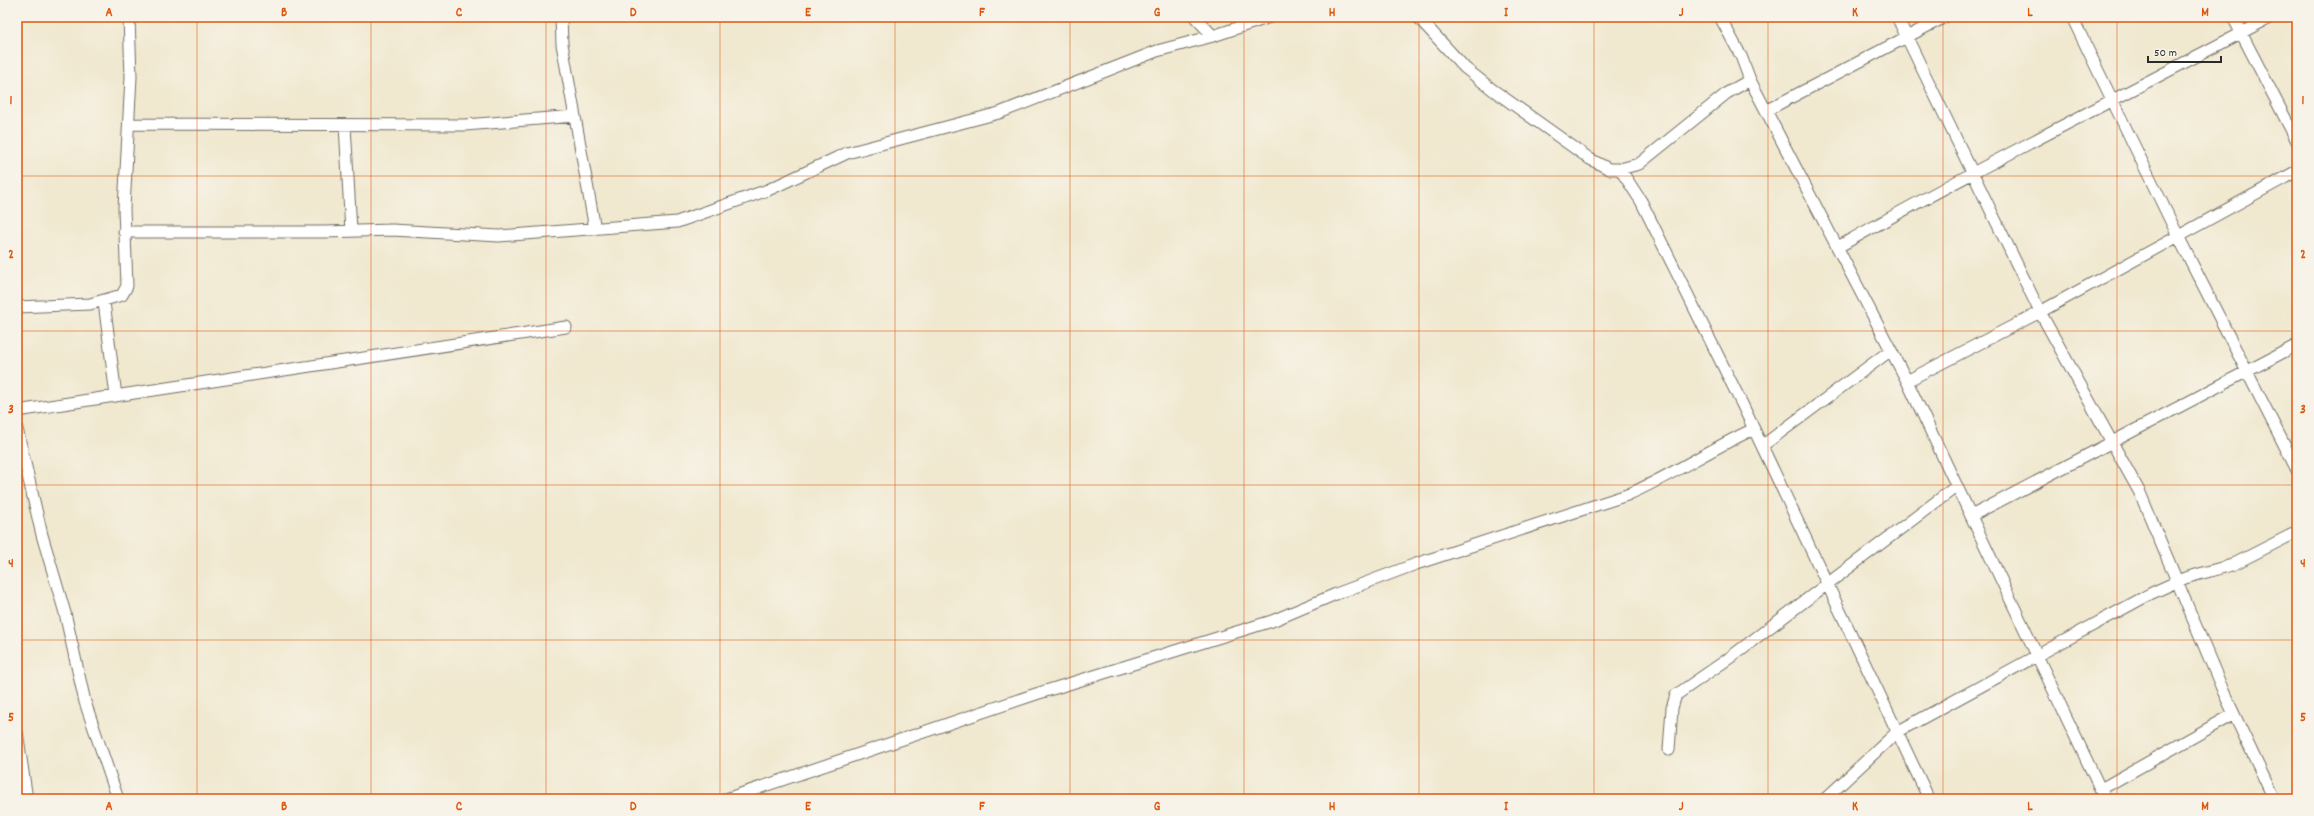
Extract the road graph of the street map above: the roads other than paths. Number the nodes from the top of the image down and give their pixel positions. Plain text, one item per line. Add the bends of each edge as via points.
1 (129, 17) edge
2 (562, 17) edge
3 (1195, 17) edge
4 (1270, 17) edge
5 (1418, 17) edge
6 (1720, 17) edge
7 (1897, 17) edge
8 (1945, 17) edge
9 (2072, 17) edge
10 (2233, 17) edge
11 (2272, 17) edge
12 (2241, 34) junction
13 (1213, 36) junction
14 (1908, 37) junction
15 (1750, 80) junction
16 (2114, 101) junction
17 (1767, 110) junction
18 (575, 116) junction
19 (129, 124) junction
20 (345, 125) junction
21 (2297, 141) edge
22 (1620, 170) junction
23 (2297, 171) edge
24 (1972, 174) junction
25 (595, 229) junction
26 (124, 232) junction
27 (351, 232) junction
28 (2178, 236) junction
29 (1838, 247) junction
30 (104, 302) junction
31 (17, 307) edge
32 (2040, 312) junction
33 (566, 327) dead end
34 (2297, 345) edge
35 (1891, 350) junction
36 (2247, 372) junction
37 (1908, 381) junction
38 (116, 396) junction
39 (17, 411) edge
40 (17, 429) edge
41 (1754, 429) junction
42 (2113, 442) junction
43 (1762, 446) junction
44 (20, 451) edge
45 (2297, 470) edge
46 (1957, 486) junction
47 (1971, 516) junction
48 (2297, 532) edge
49 (2177, 581) junction
50 (1826, 584) junction
51 (2037, 656) junction
52 (2234, 714) junction
53 (17, 732) edge
54 (1897, 732) junction
55 (1669, 750) dead end
56 (2103, 794) edge
57 (27, 799) edge
58 (118, 799) edge
59 (726, 799) edge
60 (1825, 799) edge
61 (1929, 799) edge
62 (2274, 799) edge

1 - 19 street
2 - 18 street via 562,44
3 - 13 street
4 - 13 street
5 - 22 street via 1465,68 1493,90 1590,159
6 - 15 street via 1741,56
7 - 14 street
8 - 14 street
9 - 16 street
10 - 12 street
11 - 12 street
12 - 16 street
12 - 21 street
13 - 25 street via 1157,51 999,113 847,153 768,190 682,220
14 - 17 street
14 - 24 street
15 - 17 street
15 - 22 street via 1727,93 1647,159
16 - 24 street
16 - 28 street
17 - 29 street
18 - 20 street via 465,125
18 - 25 street
19 - 20 street
19 - 26 street
20 - 27 street
22 - 41 street via 1641,201
23 - 28 street
24 - 29 street
24 - 32 street
25 - 27 street via 499,236 458,235 423,230
26 - 27 street
26 - 30 street via 127,286 122,295
28 - 32 street
28 - 36 street
29 - 35 street
30 - 31 street
30 - 38 street
32 - 37 street
32 - 42 street
33 - 38 street
34 - 36 street
35 - 37 street
35 - 43 street
36 - 42 street
36 - 45 street
37 - 46 street
38 - 39 street
40 - 44 street
41 - 43 street
41 - 59 street via 1702,455 1654,484 1627,495 1416,564 1272,621 1036,694
42 - 47 street
42 - 49 street via 2140,493
43 - 50 street
44 - 58 street via 65,613 85,702
46 - 47 street
46 - 50 street
47 - 51 street
48 - 49 street via 2232,565
49 - 51 street
49 - 52 street
50 - 54 street
50 - 55 street via 1676,695 1672,708
51 - 54 street
51 - 56 street
52 - 56 street
52 - 62 street
53 - 57 street
54 - 60 street
54 - 61 street

